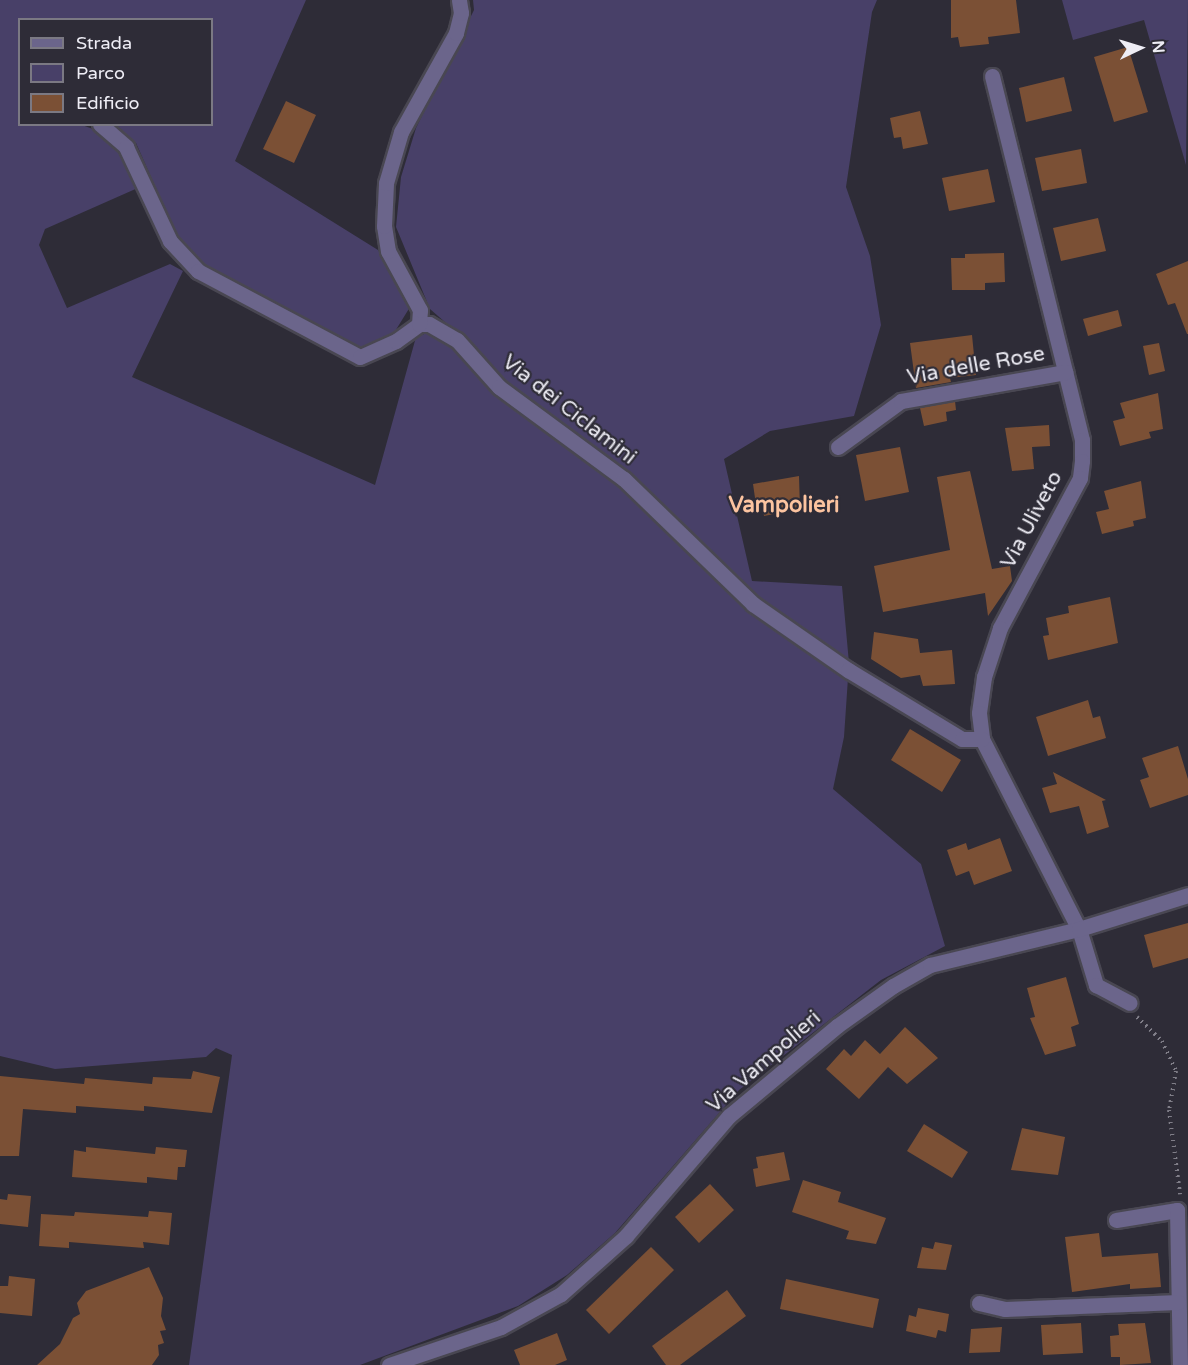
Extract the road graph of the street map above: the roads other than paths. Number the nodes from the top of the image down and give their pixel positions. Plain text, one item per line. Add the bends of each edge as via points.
1 (459, 0) edge
2 (992, 76) dead end
3 (102, 126) edge
4 (419, 324) junction
5 (1065, 372) junction
6 (838, 447) dead end
7 (982, 740) junction
8 (1188, 895) edge
9 (1078, 929) junction
10 (1130, 1003) road end
11 (1116, 1220) dead end
12 (1178, 1302) junction
13 (979, 1303) dead end
14 (389, 1365) edge
15 (1180, 1365) edge

1 - 4 street via 461,13 456,33 401,132 386,183 384,226 388,251 420,310
2 - 5 street, Via Uliveto
3 - 4 street via 126,147 170,241 198,271 360,357 396,341
4 - 7 street, Via dei Ciclamini via 429,324 457,340 499,387 624,479 753,604 848,670 962,739
5 - 6 street, Via delle Rose via 901,401
5 - 7 street, Via Uliveto via 1082,440 1080,478 1000,628 984,677 979,713
7 - 9 street, Via Uliveto
8 - 9 street, Via Vampolieri
9 - 10 street, Via Uliveto via 1096,985
9 - 14 street, Via Vampolieri via 930,965 893,986 829,1032 729,1116 626,1236 561,1294 501,1327
11 - 12 street via 1177,1210
12 - 13 street via 1005,1310
12 - 15 street

